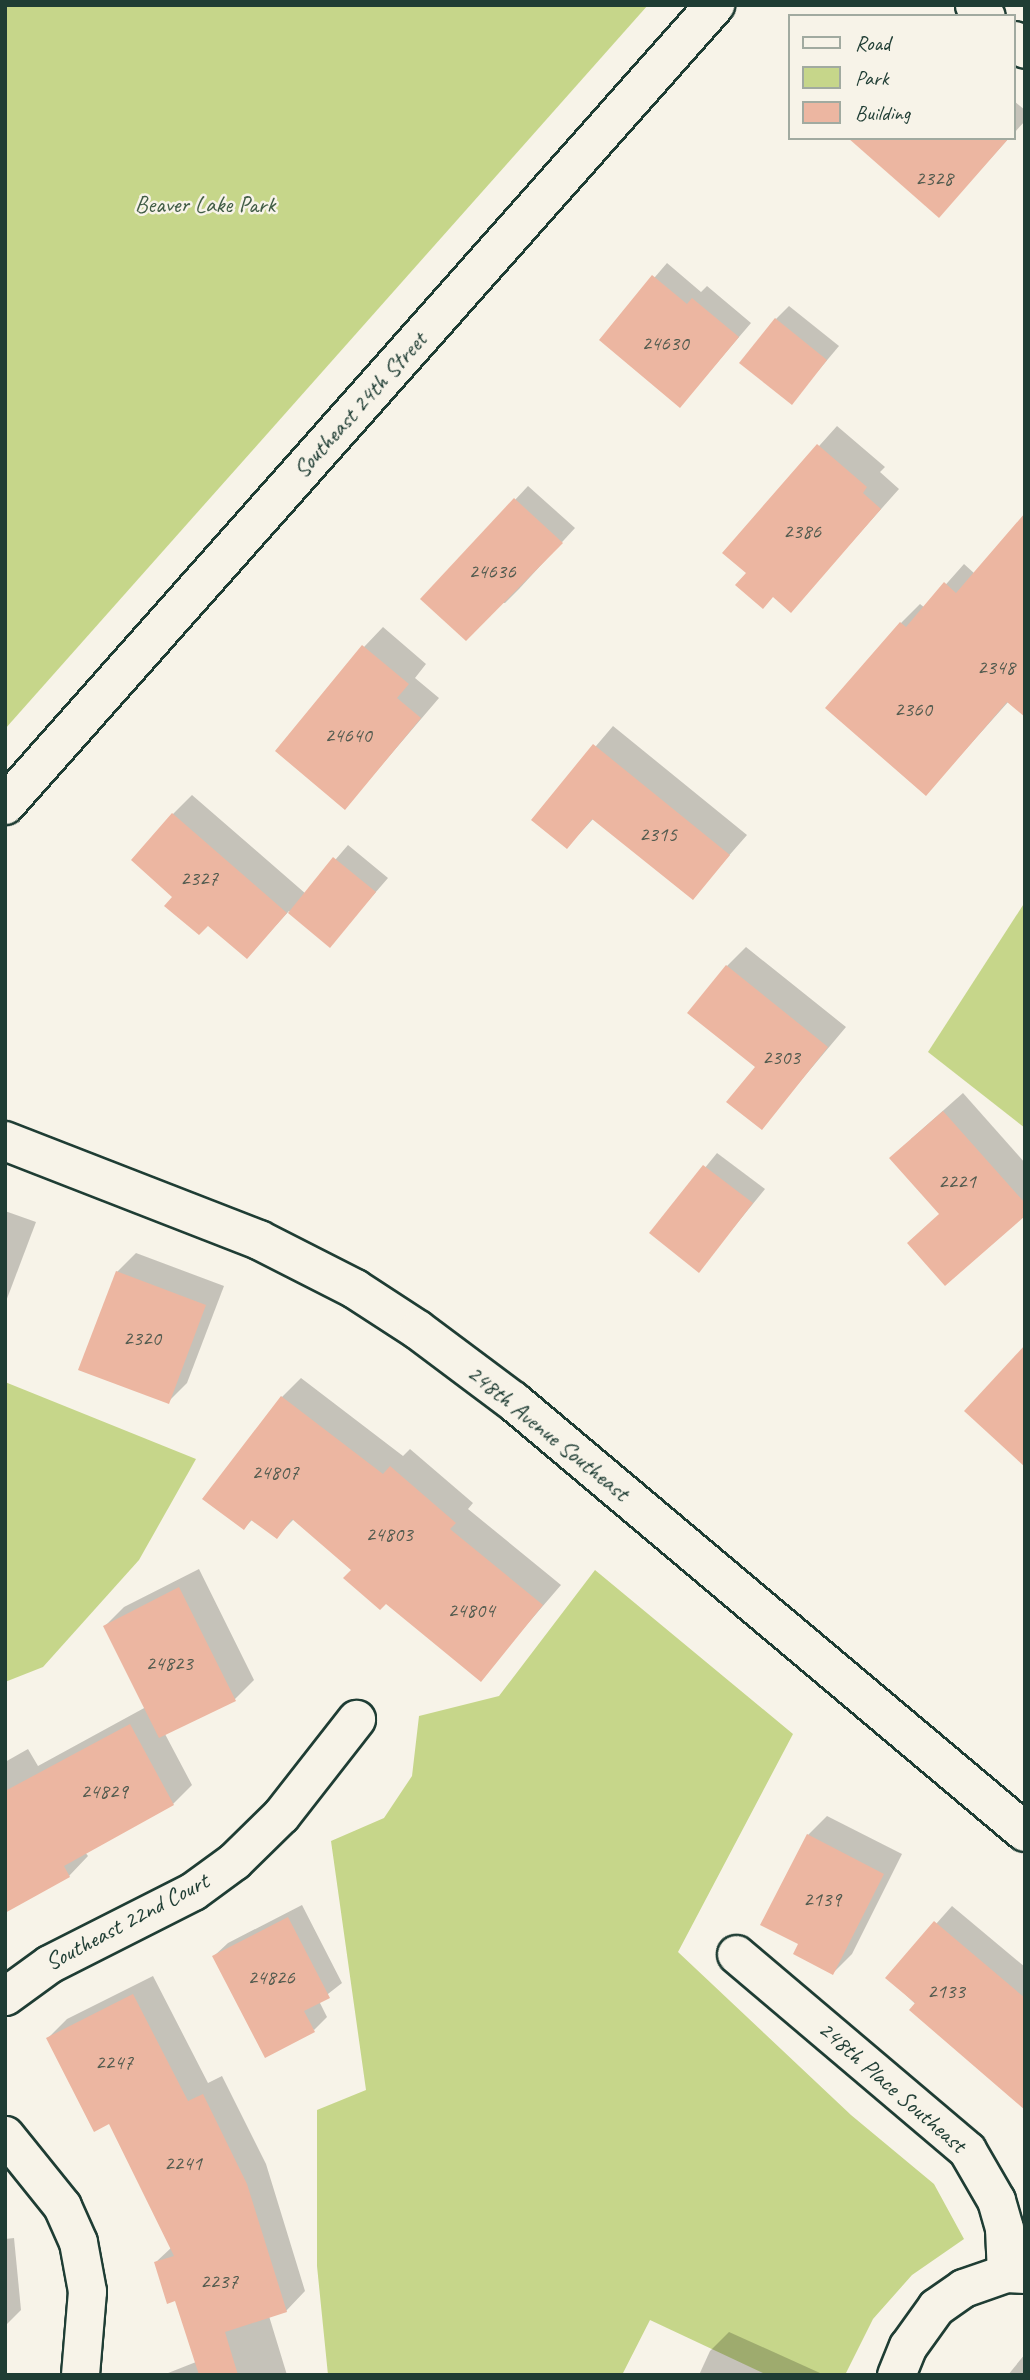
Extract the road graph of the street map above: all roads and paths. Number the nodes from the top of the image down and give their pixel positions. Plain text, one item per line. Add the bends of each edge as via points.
1 (715, 5) edge
2 (5, 805) edge
3 (5, 1141) edge
4 (356, 1718) dead end
5 (1025, 1832) edge
6 (736, 1954) dead end
7 (5, 1996) edge
8 (5, 2134) edge
9 (1016, 2274) edge
10 (80, 2375) edge
11 (896, 2375) edge

1 - 2 street, Southeast 24th Street
3 - 5 street, 248th Avenue Southeast via 204,1215 298,1257 418,1330 513,1401
4 - 7 street, Southeast 22nd Court via 281,1815 234,1861 194,1891 49,1964
6 - 9 street, 248th Place Southeast via 967,2150 996,2200
8 - 10 street via 62,2206 78,2242 87,2291
9 - 11 street via 963,2288 936,2307 908,2346

